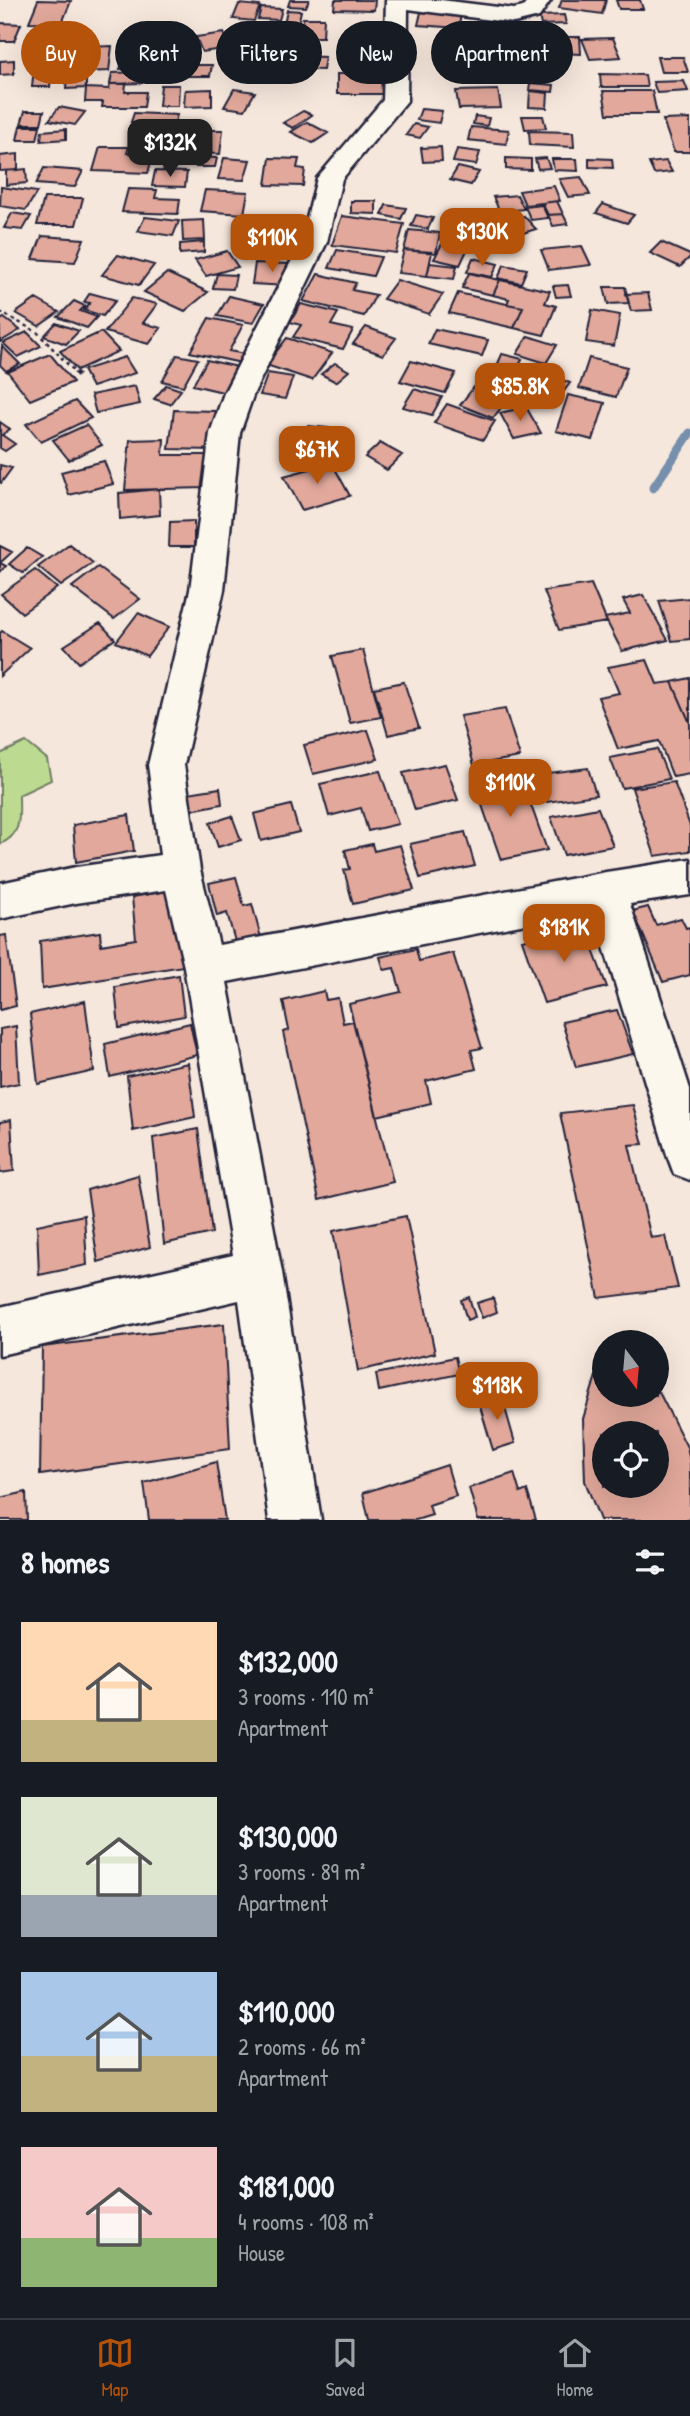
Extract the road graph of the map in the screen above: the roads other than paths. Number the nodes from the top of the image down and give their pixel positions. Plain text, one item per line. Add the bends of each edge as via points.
1 (397, 0) edge
2 (540, 0) edge
3 (181, 870) junction
4 (690, 877) edge
5 (606, 890) junction
6 (0, 901) edge
7 (204, 967) junction
8 (690, 1158) edge
9 (259, 1272) junction
10 (0, 1331) edge
11 (295, 1520) edge

1 - 2 street via 514,16 531,12
1 - 3 street via 395,101 330,178 314,242 239,393 225,432 206,590 166,765
3 - 6 street
3 - 7 street
4 - 5 street
5 - 7 street
5 - 8 street
7 - 9 street
9 - 10 street
9 - 11 street

